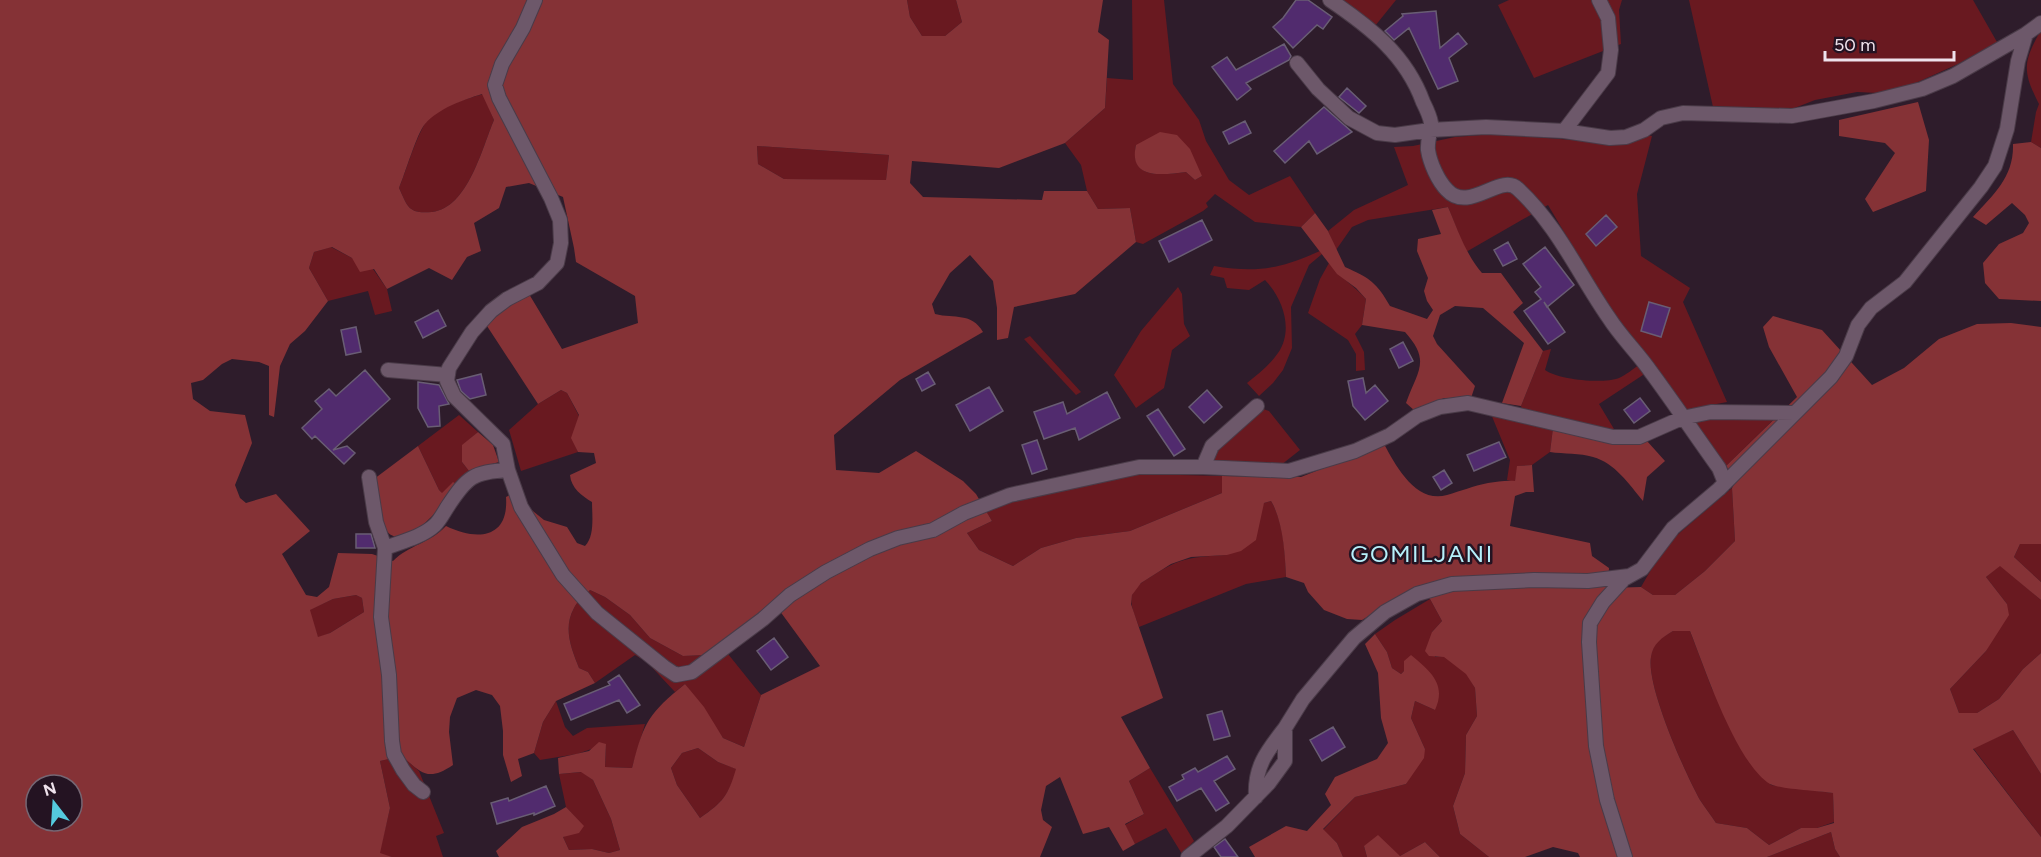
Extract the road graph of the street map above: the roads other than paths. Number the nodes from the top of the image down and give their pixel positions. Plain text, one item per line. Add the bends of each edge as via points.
1 (535, 0) edge
2 (1330, 0) edge
3 (1599, 0) edge
4 (2041, 23) edge
5 (2026, 34) junction
6 (1297, 63) dead end
7 (1430, 130) junction
8 (1564, 131) junction
9 (388, 370) dead end
10 (448, 375) junction
11 (1257, 406) dead end
12 (1794, 413) junction
13 (1682, 418) junction
14 (1203, 467) junction
15 (507, 470) junction
16 (369, 477) dead end
17 (1725, 483) junction
18 (385, 549) junction
19 (1629, 576) junction
20 (1285, 728) junction
21 (423, 792) dead end
22 (1256, 797) junction
23 (1188, 857) edge
24 (1624, 857) edge

1 - 10 street via 495,85 560,220 557,263 538,283 491,311 472,332
2 - 7 street via 1379,36 1399,57 1418,86 1431,121
3 - 8 street via 1608,18 1608,73
4 - 5 street
5 - 8 street via 1953,76 1874,101 1792,116 1683,113 1661,118 1626,137
5 - 12 street via 2007,129 1995,165 1905,282 1871,308 1831,377
6 - 7 street via 1318,89 1362,127 1395,135
7 - 8 street via 1486,127
7 - 13 street via 1428,149 1449,193 1466,199 1506,185 1515,186 1527,197 1557,234 1609,319
9 - 10 street
10 - 15 street via 454,396 503,444
11 - 14 street via 1212,446
12 - 13 street via 1711,412
12 - 17 street
13 - 14 street via 1639,437 1613,437 1468,403 1440,407 1355,451 1289,471
13 - 17 street via 1719,468
14 - 15 street via 1139,467 1010,495 933,530 898,538 826,572 790,595 692,672 676,675 597,613 563,575 521,507
15 - 18 street via 471,477 436,525
16 - 18 street
17 - 19 street via 1673,528 1642,569
18 - 21 street via 381,617 394,754
19 - 20 street via 1588,581 1452,584 1417,594 1385,612 1354,638 1303,699
19 - 24 street via 1603,602 1590,623 1589,642 1596,746
20 - 22 street via 1261,763 1255,781
20 - 22 street via 1285,761
22 - 23 street

